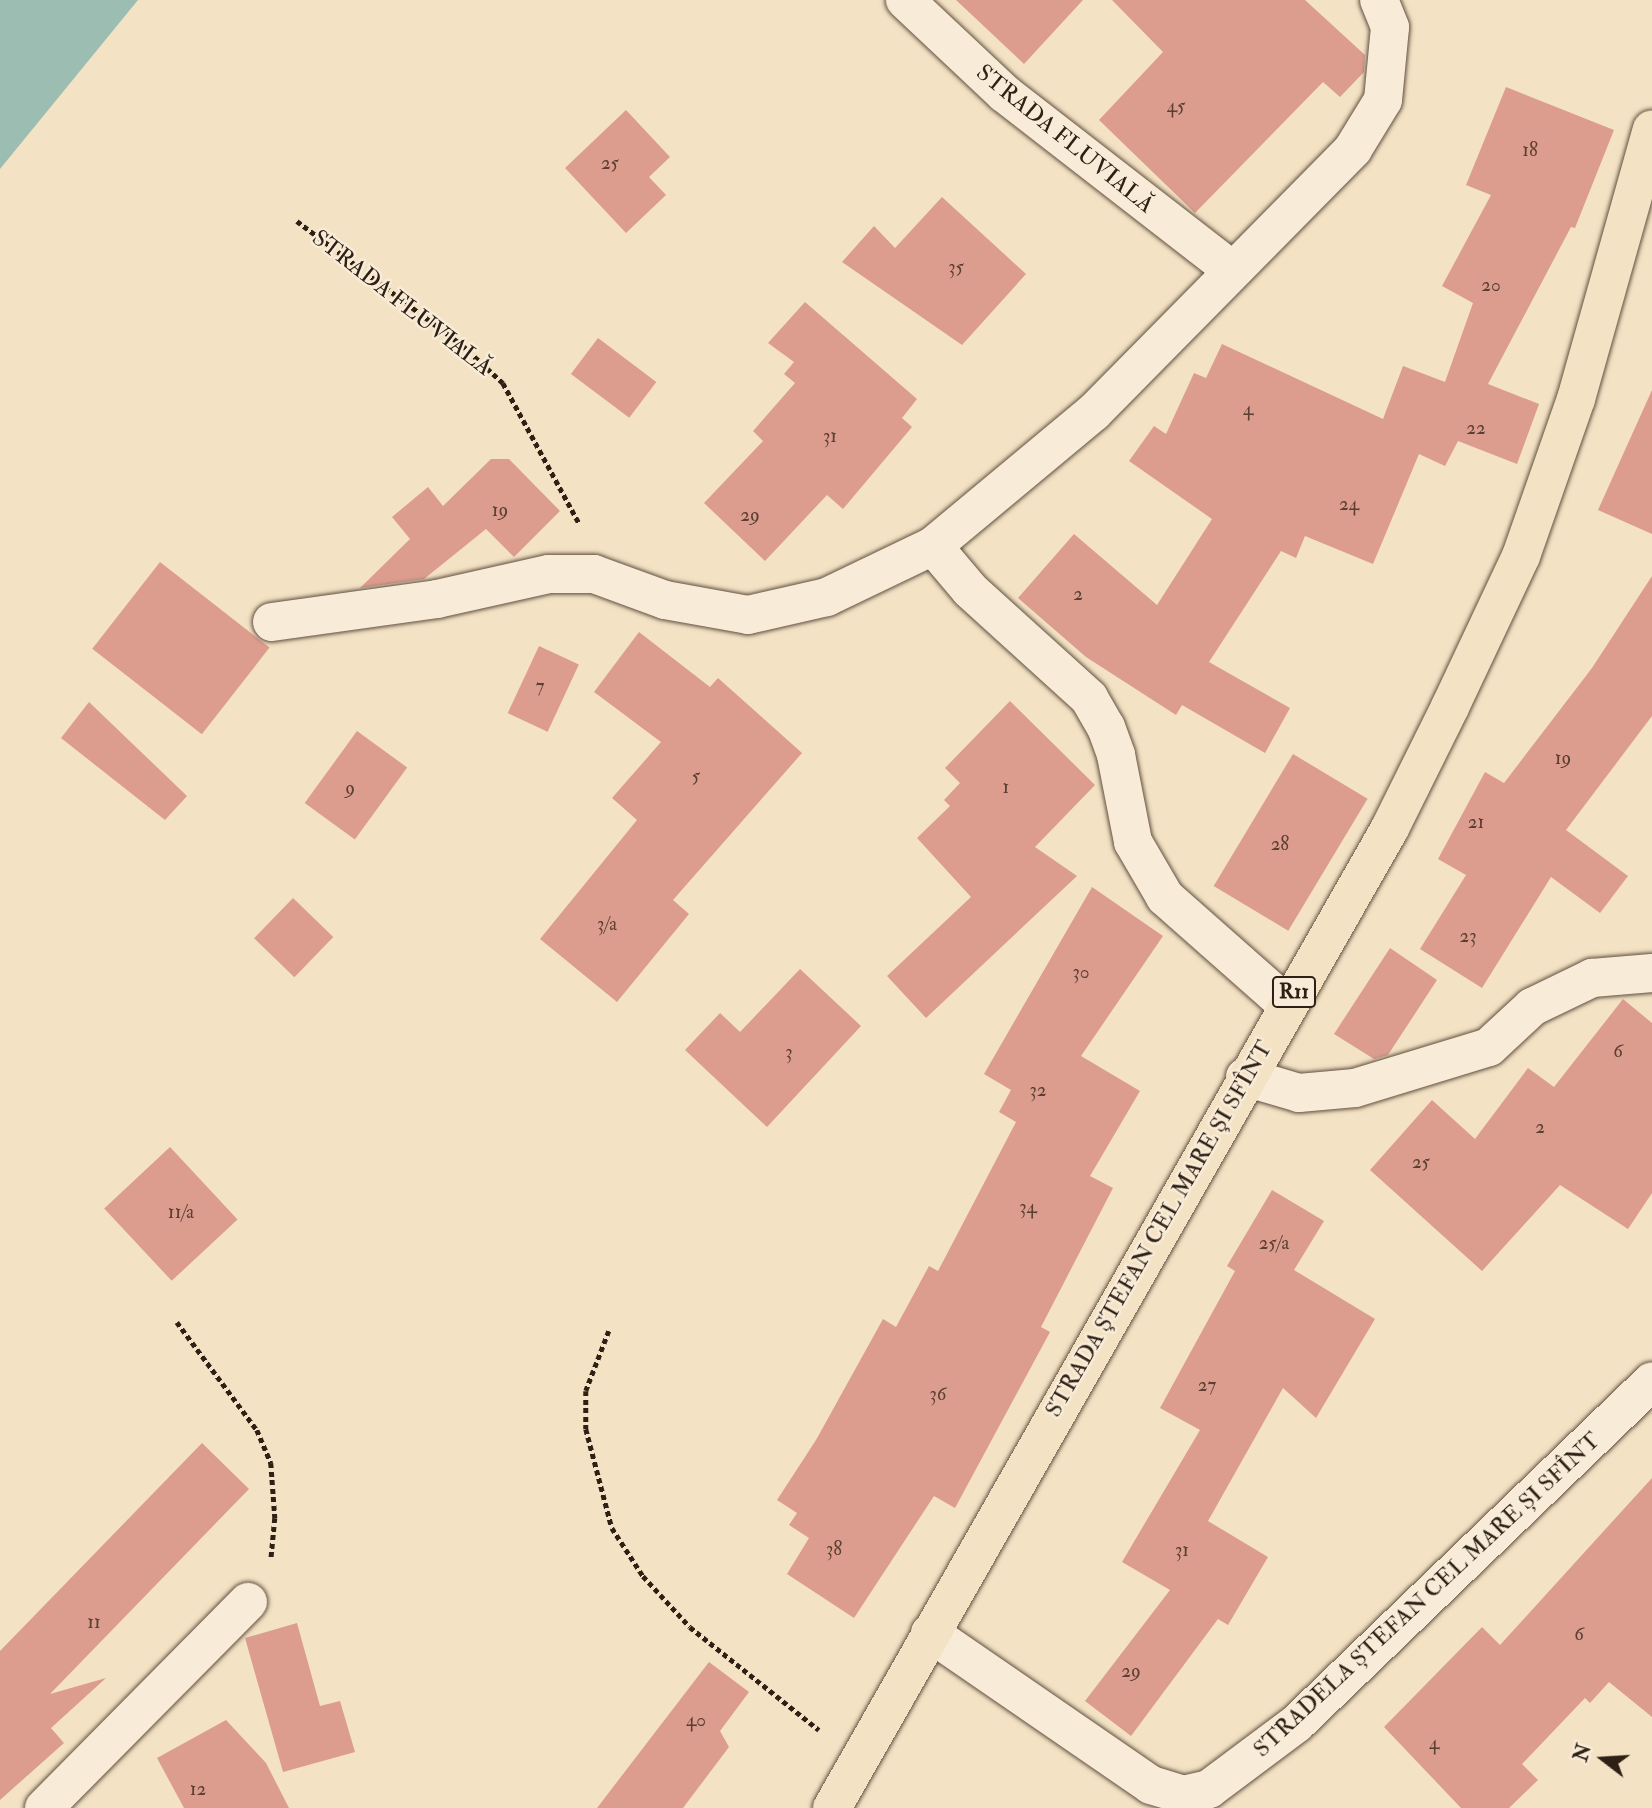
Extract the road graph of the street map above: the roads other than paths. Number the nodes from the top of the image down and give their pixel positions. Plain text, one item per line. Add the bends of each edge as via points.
1 (905, 0) edge
2 (1379, 0) edge
3 (1652, 129) edge
4 (1232, 270) junction
5 (933, 546) junction
6 (272, 622) dead end
7 (1652, 973) edge
8 (1287, 1004) junction
9 (1245, 1077) junction
10 (1652, 1382) edge
11 (248, 1602) road end
12 (930, 1633) junction
13 (1164, 1796) edge
14 (44, 1808) edge
15 (832, 1808) edge

1 - 4 street, STRADA FLUVIALĂ via 1005,94
2 - 4 street via 1390,27 1383,100 1353,149
3 - 8 main road, STRADA ŞTEFAN CEL MARE ŞI SFÎNT / R11 via 1576,399 1521,556 1390,828
4 - 5 street via 1094,412
5 - 6 street via 827,597 748,615 665,600 594,574 549,574 437,599
5 - 8 street via 970,590 1089,698 1116,755 1133,842 1164,897
7 - 9 street via 1592,978 1532,1007 1489,1047 1367,1085 1299,1093
8 - 9 main road, STRADA ŞTEFAN CEL MARE ŞI SFÎNT / R11
9 - 12 main road, STRADA ŞTEFAN CEL MARE ŞI SFÎNT / R11
10 - 13 street, STRADELA ȘTEFAN CEL MARE ȘI SFÎNT via 1296,1724 1209,1789
11 - 14 street
12 - 13 street, STRADELA ȘTEFAN CEL MARE ȘI SFÎNT
12 - 15 main road, STRADA ŞTEFAN CEL MARE ŞI SFÎNT / R11

